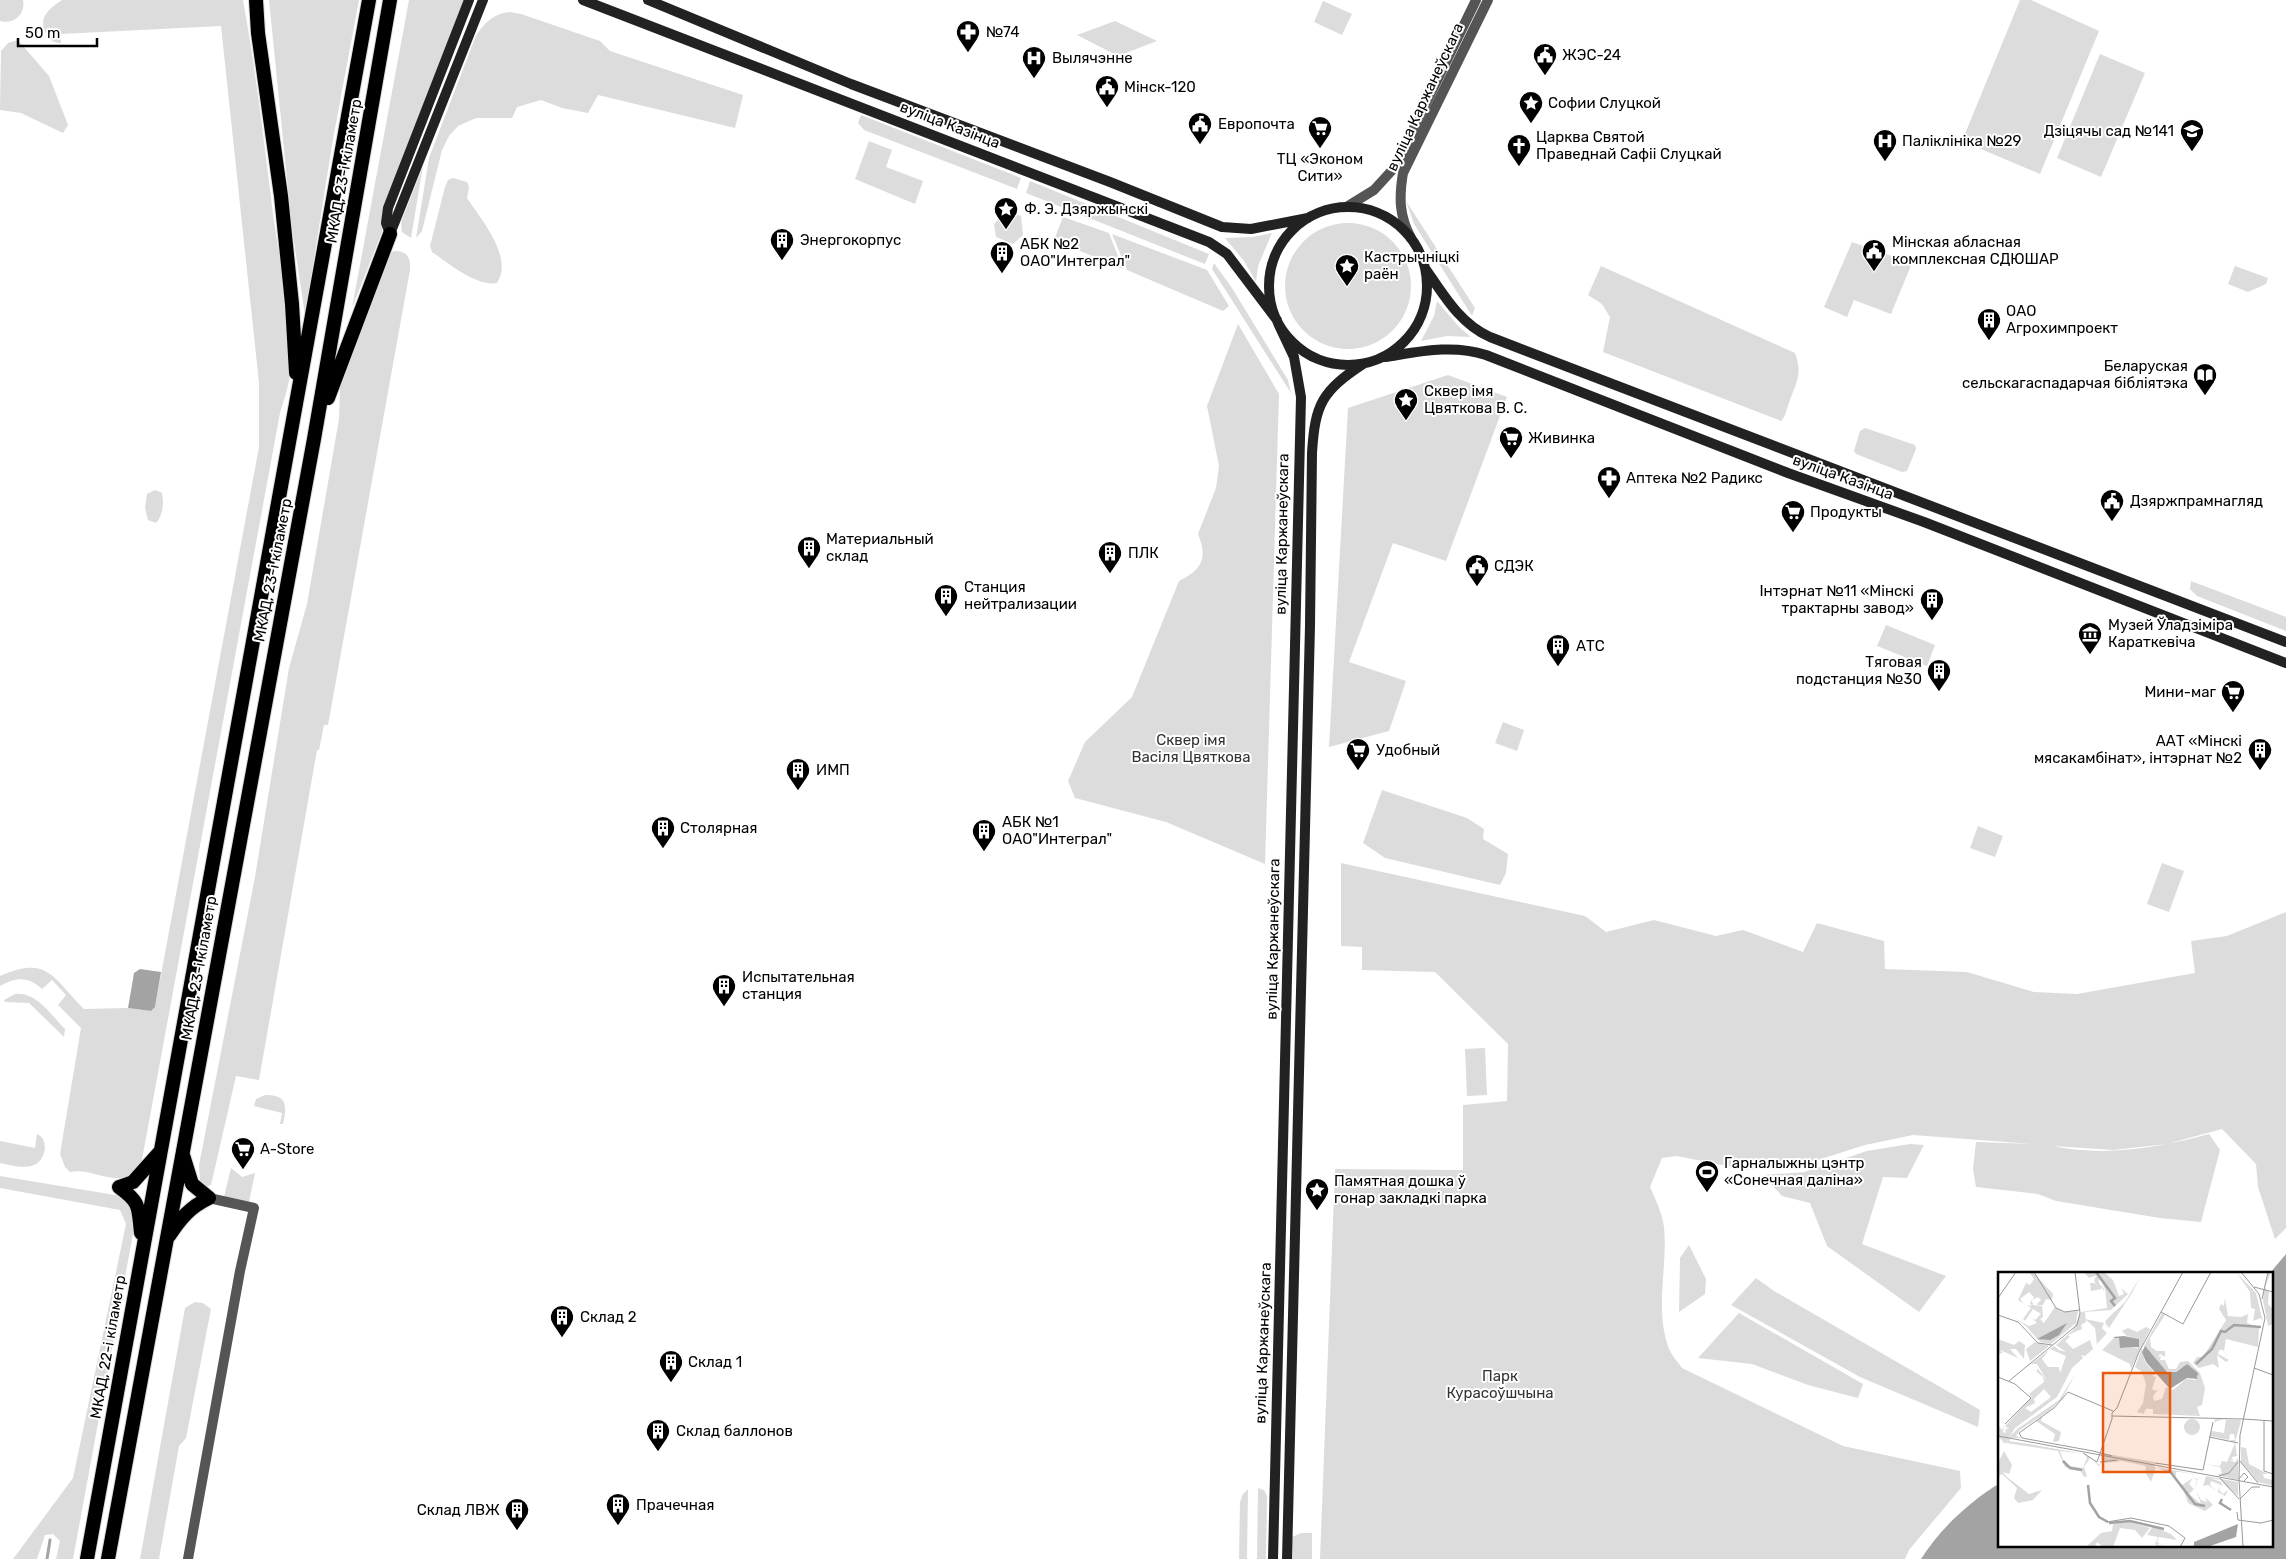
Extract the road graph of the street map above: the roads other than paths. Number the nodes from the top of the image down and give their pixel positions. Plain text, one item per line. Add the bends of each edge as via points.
1 (256, 0) edge
2 (369, 0) edge
3 (390, 0) edge
4 (469, 0) edge
5 (583, 0) edge
6 (648, 0) edge
7 (1476, 0) edge
8 (1488, 0) edge
9 (483, 3) edge
10 (1348, 206) junction
11 (1308, 218) junction
12 (390, 234) junction
13 (1411, 238) junction
14 (1425, 268) junction
15 (1277, 322) junction
16 (1385, 357) junction
17 (1363, 364) junction
18 (296, 412) junction
19 (314, 439) junction
20 (2178, 601) junction
21 (2171, 619) junction
22 (2286, 642) edge
23 (2286, 663) edge
24 (162, 1146) junction
25 (183, 1147) junction
26 (209, 1198) junction
27 (167, 1238) junction
28 (142, 1248) junction
29 (87, 1559) edge
30 (108, 1559) edge
31 (188, 1559) edge
32 (1273, 1559) edge
33 (1287, 1559) edge

1 - 18 highway via 292,304
2 - 18 highway, МКАД, 23-і кіламетр
3 - 19 highway, МКАД, 23-і кіламетр
4 - 12 main road via 388,208 386,223
5 - 15 main road, вуліца Казінца via 1209,242 1227,254
6 - 11 main road, вуліца Казінца via 852,84 1222,227 1251,229
7 - 10 street, вуліца Каржанеўскага via 1395,167 1374,190
8 - 13 street, вуліца Каржанеўскага via 1403,172 1401,214
9 - 12 main road
10 - 11 main road via 1329,209
10 - 13 main road via 1365,208 1386,217
11 - 15 main road via 1284,239 1273,261 1270,293
12 - 19 highway
13 - 14 main road
14 - 16 main road via 1427,294 1420,319 1404,342
14 - 20 main road, вуліца Казінца via 1457,312 1480,333
15 - 17 main road via 1293,344 1312,357 1338,365
15 - 32 main road, вуліца Каржанеўскага via 1294,357 1301,397
16 - 17 main road
16 - 21 main road, вуліца Казінца via 1451,349 1486,355
17 - 33 main road, вуліца Каржанеўскага via 1333,386 1320,403 1313,434
18 - 24 highway, МКАД, 23-і кіламетр
19 - 25 highway, МКАД, 23-і кіламетр
20 - 21 main road
20 - 22 main road, вуліца Казінца
21 - 23 main road, вуліца Казінца
24 - 28 highway, МКАД, 22-і кіламетр
24 - 28 highway via 133,1182 119,1187 134,1198 138,1206
25 - 26 highway via 192,1184
25 - 27 highway
26 - 27 highway via 187,1212
26 - 31 street via 254,1208
27 - 30 highway
28 - 29 highway, МКАД, 22-і кіламетр

